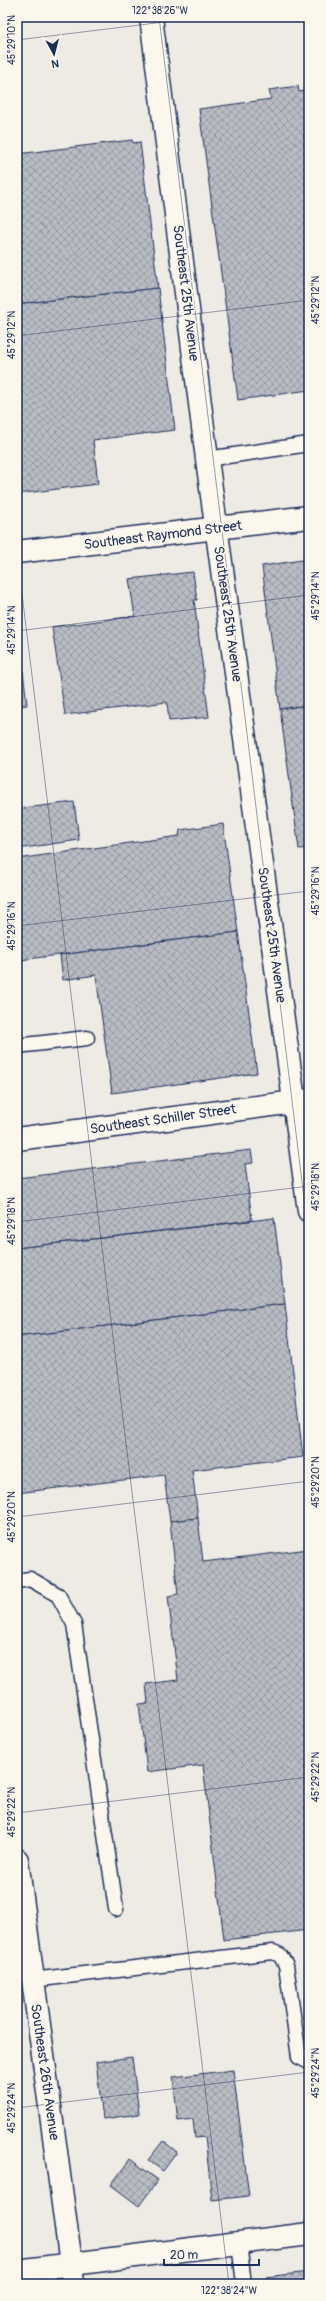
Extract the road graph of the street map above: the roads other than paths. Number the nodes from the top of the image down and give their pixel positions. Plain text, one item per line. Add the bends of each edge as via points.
1 (152, 17) edge
2 (309, 444) edge
3 (207, 459) junction
4 (309, 517) edge
5 (216, 528) junction
6 (17, 552) edge
7 (87, 1038) dead end
8 (17, 1046) edge
9 (302, 1101) edge
10 (17, 1139) edge
11 (309, 1211) edge
12 (17, 1581) edge
13 (17, 1860) edge
14 (116, 1909) dead end
15 (32, 1980) junction
16 (309, 2062) edge
17 (309, 2234) edge
18 (239, 2242) junction
19 (17, 2270) edge
20 (72, 2274) edge
21 (244, 2284) edge

1 - 3 street, Southeast 25th Avenue
2 - 3 lane
3 - 5 street, Southeast 25th Avenue
4 - 5 street, Southeast Raymond Street
5 - 6 street, Southeast Raymond Street
5 - 9 street, Southeast 25th Avenue
7 - 8 lane
9 - 10 street, Southeast Schiller Street
9 - 11 street, Southeast 25th Avenue
12 - 14 lane via 30,1579 58,1595 74,1624
13 - 15 street, Southeast 26th Avenue
15 - 16 lane via 273,1952 280,1955 286,1965 299,2057
15 - 20 street, Southeast 26th Avenue
17 - 18 street
18 - 20 street
18 - 21 lane
19 - 20 street

